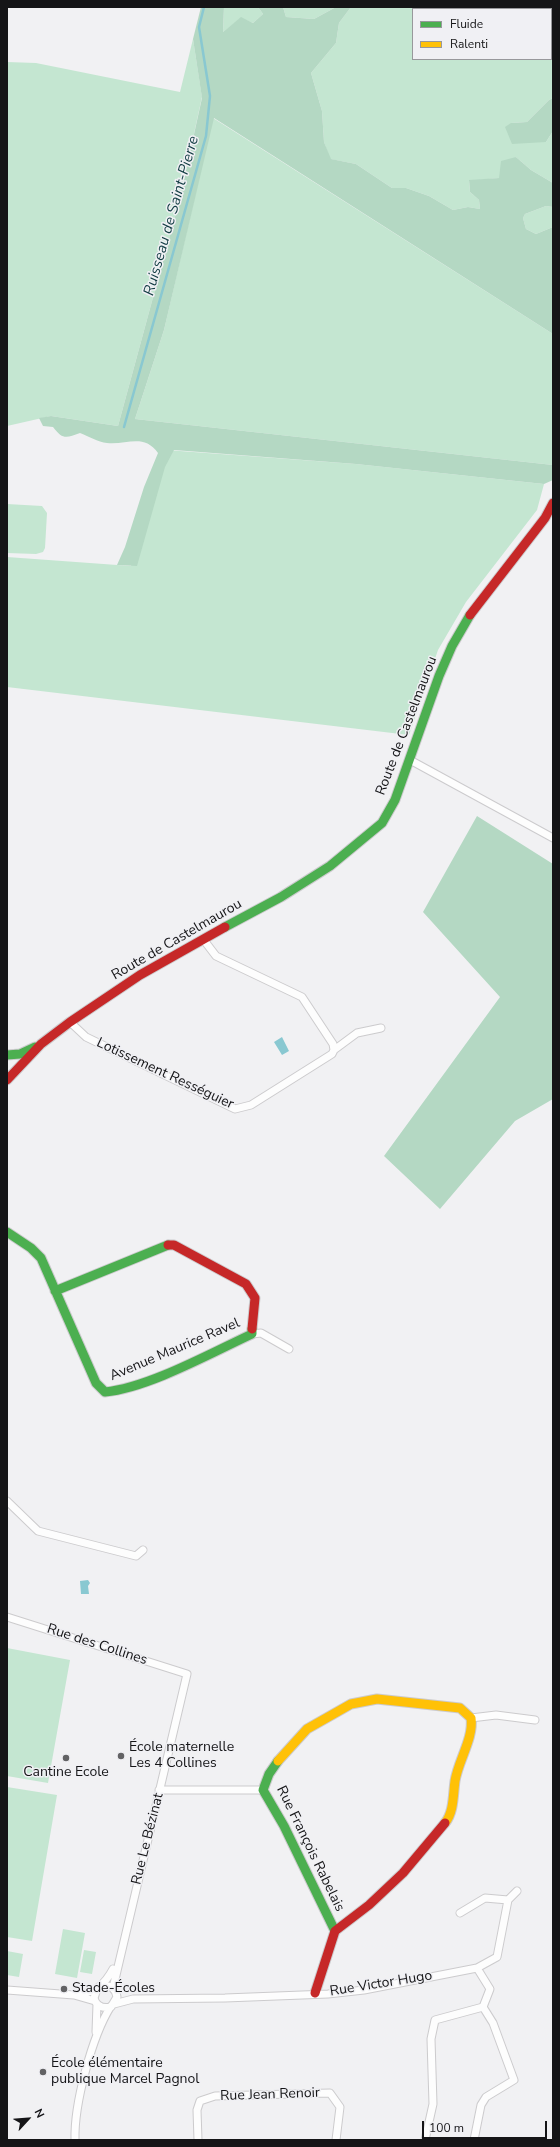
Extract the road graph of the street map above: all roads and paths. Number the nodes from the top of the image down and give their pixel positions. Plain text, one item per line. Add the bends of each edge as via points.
1 (553, 503) edge
2 (410, 760) junction
3 (553, 838) edge
4 (203, 939) junction
5 (70, 1022) junction
6 (381, 1028) dead end
7 (41, 1044) junction
8 (334, 1050) junction
9 (7, 1055) edge
10 (7, 1058) edge
11 (14, 1072) junction
12 (7, 1080) edge
13 (7, 1232) edge
14 (55, 1291) junction
15 (252, 1334) junction
16 (289, 1349) dead end
17 (7, 1501) edge
18 (143, 1550) dead end
19 (7, 1617) edge
20 (187, 1674) joint
21 (472, 1718) junction
22 (535, 1720) dead end
23 (159, 1790) junction
24 (263, 1790) junction
25 (517, 1891) dead end
26 (508, 1900) junction
27 (460, 1913) dead end
28 (335, 1931) junction
29 (119, 1957) junction
30 (477, 1968) junction
31 (99, 1987) junction
32 (114, 1989) junction
33 (7, 1990) edge
34 (316, 1993) junction
35 (74, 1995) junction
36 (143, 1999) junction
37 (96, 2003) junction
38 (112, 2005) junction
39 (483, 2007) junction
40 (96, 2036) junction
41 (75, 2140) edge
42 (198, 2140) edge
43 (336, 2140) edge
44 (425, 2140) edge
45 (474, 2140) edge

1 - 2 street, Route de Castelmaurou via 545,518 467,620 439,676
2 - 3 street
2 - 4 street, Route de Castelmaurou via 395,800 382,823 362,841 330,866 281,897
4 - 5 street, Route de Castelmaurou via 140,975
4 - 8 street via 216,956 302,997 333,1044
5 - 7 street, Route de Castelmaurou
5 - 8 street, Lotissement Rességuier via 86,1037 235,1109 251,1105 328,1058
6 - 8 street, Lotissement Rességuier via 357,1033
7 - 9 street, Route de Castelmaurou via 20,1054
7 - 11 street, Route de Castelmaurou
10 - 11 street
11 - 12 street, Route de Castelmaurou
13 - 14 street, Avenue Maurice Ravel via 37,1252
14 - 15 street, Avenue Maurice Ravel via 165,1245 174,1245 246,1284 255,1298
14 - 15 street, Avenue Maurice Ravel via 96,1383 105,1392 117,1392
15 - 16 street via 261,1332
17 - 18 street via 38,1531 136,1556
19 - 20 street, Rue des Collines
20 - 23 street, Rue Le Bézinat
21 - 22 street via 496,1715
21 - 24 street, Rue François Rabelais via 460,1708 377,1699 351,1704 307,1730 279,1759 269,1774
21 - 28 street, Rue François Rabelais via 472,1726 455,1780 452,1807 446,1821 402,1873 369,1905
23 - 24 street
23 - 29 street, Rue Le Bézinat
24 - 28 street, Rue François Rabelais via 284,1826
25 - 26 street
26 - 27 street via 485,1898
26 - 30 street, Rue Victor Hugo via 497,1956
28 - 34 street, Rue François Rabelais
29 - 31 street, Rue Le Bézinat via 108,1979
29 - 32 street, Rue Le Bézinat
30 - 34 street, Rue Victor Hugo via 364,1990
30 - 39 street via 490,1989
31 - 32 street
31 - 35 street via 89,1993
31 - 37 street via 94,1994
32 - 36 street, Rue Victor Hugo via 125,1995
32 - 38 street via 117,1998
33 - 35 street
34 - 36 street, Rue Victor Hugo
35 - 37 street
36 - 38 street, Rue Victor Hugo via 125,2000
37 - 38 street via 103,2008
37 - 40 street
38 - 40 street
39 - 44 street via 435,2020 431,2040 432,2104
39 - 45 street via 493,2023 514,2080 486,2097 481,2106
40 - 41 street via 77,2110
42 - 43 street, Rue Jean Renoir via 197,2110 200,2101 215,2096 330,2093 340,2107

